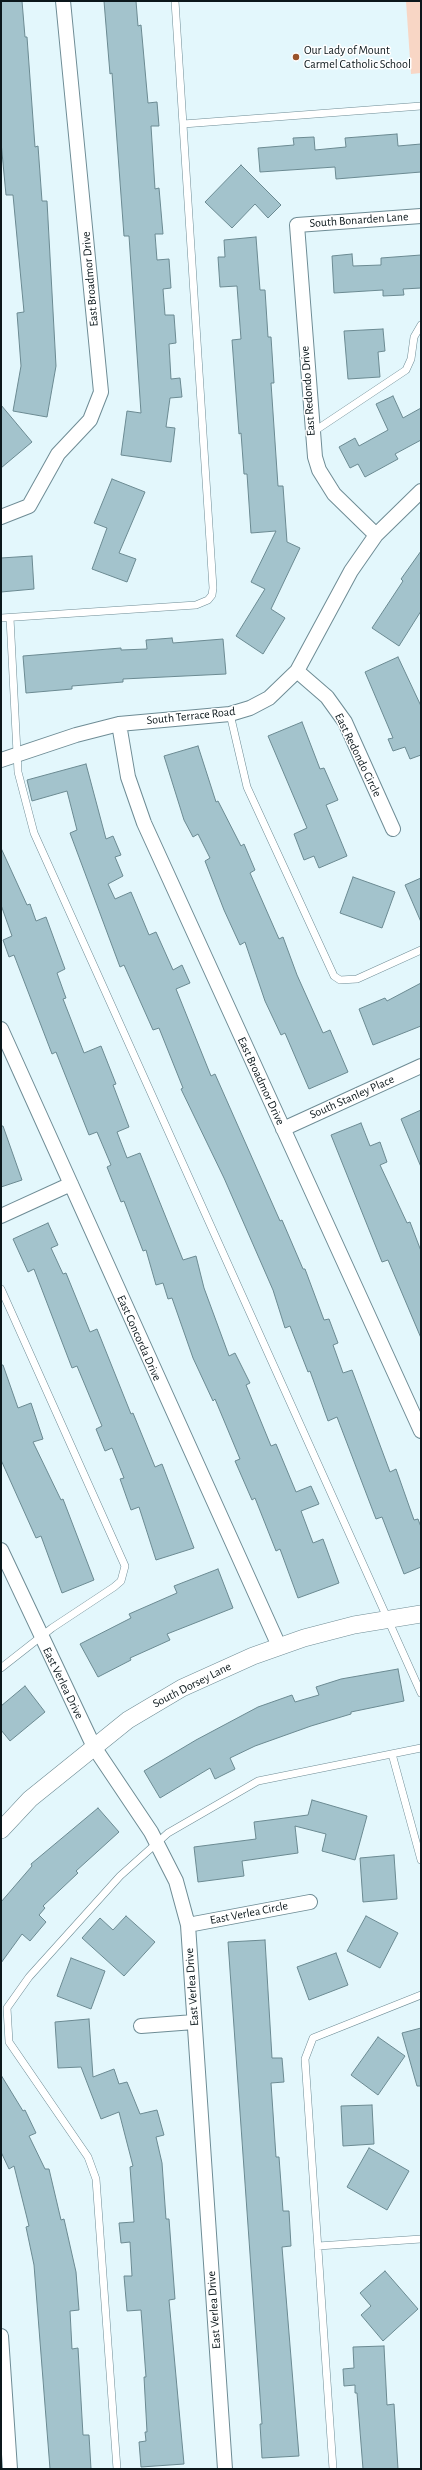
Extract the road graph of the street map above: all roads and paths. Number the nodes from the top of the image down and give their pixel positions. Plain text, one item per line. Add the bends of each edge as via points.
1 (63, 1) edge
2 (175, 1) edge
3 (421, 106) edge
4 (183, 124) junction
5 (421, 216) edge
6 (297, 225) joint
7 (421, 325) edge
8 (311, 433) junction
9 (421, 491) edge
10 (1, 518) edge
11 (376, 535) junction
12 (1, 618) edge
13 (10, 618) junction
14 (297, 670) junction
15 (230, 714) junction
16 (119, 724) junction
17 (16, 754) junction
18 (1, 760) edge
19 (393, 829) dead end
20 (421, 950) edge
21 (1, 1029) edge
22 (421, 1066) edge
23 (283, 1129) junction
24 (71, 1184) junction
25 (1, 1216) edge
26 (1, 1289) edge
27 (421, 1431) edge
28 (1, 1550) edge
29 (421, 1614) edge
30 (387, 1618) junction
31 (40, 1637) junction
32 (279, 1646) junction
33 (1, 1668) edge
34 (421, 1693) edge
35 (94, 1747) junction
36 (421, 1748) edge
37 (392, 1754) junction
38 (1, 1830) edge
39 (157, 1843) junction
40 (421, 1860) edge
41 (310, 1902) dead end
42 (188, 1925) junction
43 (421, 1995) edge
44 (194, 2022) junction
45 (142, 2026) dead end
46 (421, 2239) edge
47 (318, 2246) junction
48 (1, 2336) edge
49 (10, 2469) edge
50 (116, 2469) edge
51 (225, 2469) edge
52 (333, 2469) edge

1 - 10 street, East Broadmor Drive via 101,392 90,420 58,454 29,506
2 - 4 lane
3 - 4 lane
4 - 13 lane via 212,595 203,604 196,605
5 - 6 street, South Bonarden Lane
6 - 8 street, East Redondo Drive
7 - 8 lane via 414,337 411,359 406,370
8 - 11 street, East Redondo Drive via 315,457 326,483 343,504
9 - 11 street, South Terrace Road
11 - 14 street, South Terrace Road via 351,571
12 - 13 lane
13 - 17 lane
14 - 15 street, South Terrace Road via 269,698 250,708
14 - 19 street, East Redondo Circle via 327,697 345,722
15 - 16 street, South Terrace Road
15 - 20 lane via 247,787 334,976 340,980 357,979
16 - 17 street, South Terrace Road
16 - 23 street, East Broadmor Drive via 128,777 140,813
17 - 18 street, South Terrace Road
17 - 30 lane via 18,775 34,833
21 - 24 street, East Concorda Drive
22 - 23 street, South Stanley Place
23 - 27 street, East Broadmor Drive
24 - 25 street
24 - 32 street, East Concorda Drive
26 - 31 lane via 125,1566 121,1581 114,1587
28 - 31 street, East Verlea Drive
29 - 30 street, South Dorsey Lane
30 - 32 street, South Dorsey Lane via 330,1630
30 - 34 lane
31 - 33 lane
31 - 35 street, East Verlea Drive
32 - 35 street, South Dorsey Lane via 205,1677 164,1698 128,1720
35 - 38 street, South Dorsey Lane via 30,1799
35 - 39 street, East Verlea Drive
36 - 37 lane
37 - 39 lane via 258,1781 170,1832
37 - 40 lane
39 - 42 street, East Verlea Drive via 176,1881
39 - 50 lane via 120,1876 30,1977 7,2008 9,2042 88,2156 96,2179
41 - 42 street, East Verlea Circle
42 - 44 street, East Verlea Drive
43 - 47 lane via 313,2038 305,2059
44 - 45 street
44 - 51 street, East Verlea Drive
46 - 47 lane
47 - 52 lane
48 - 49 street

